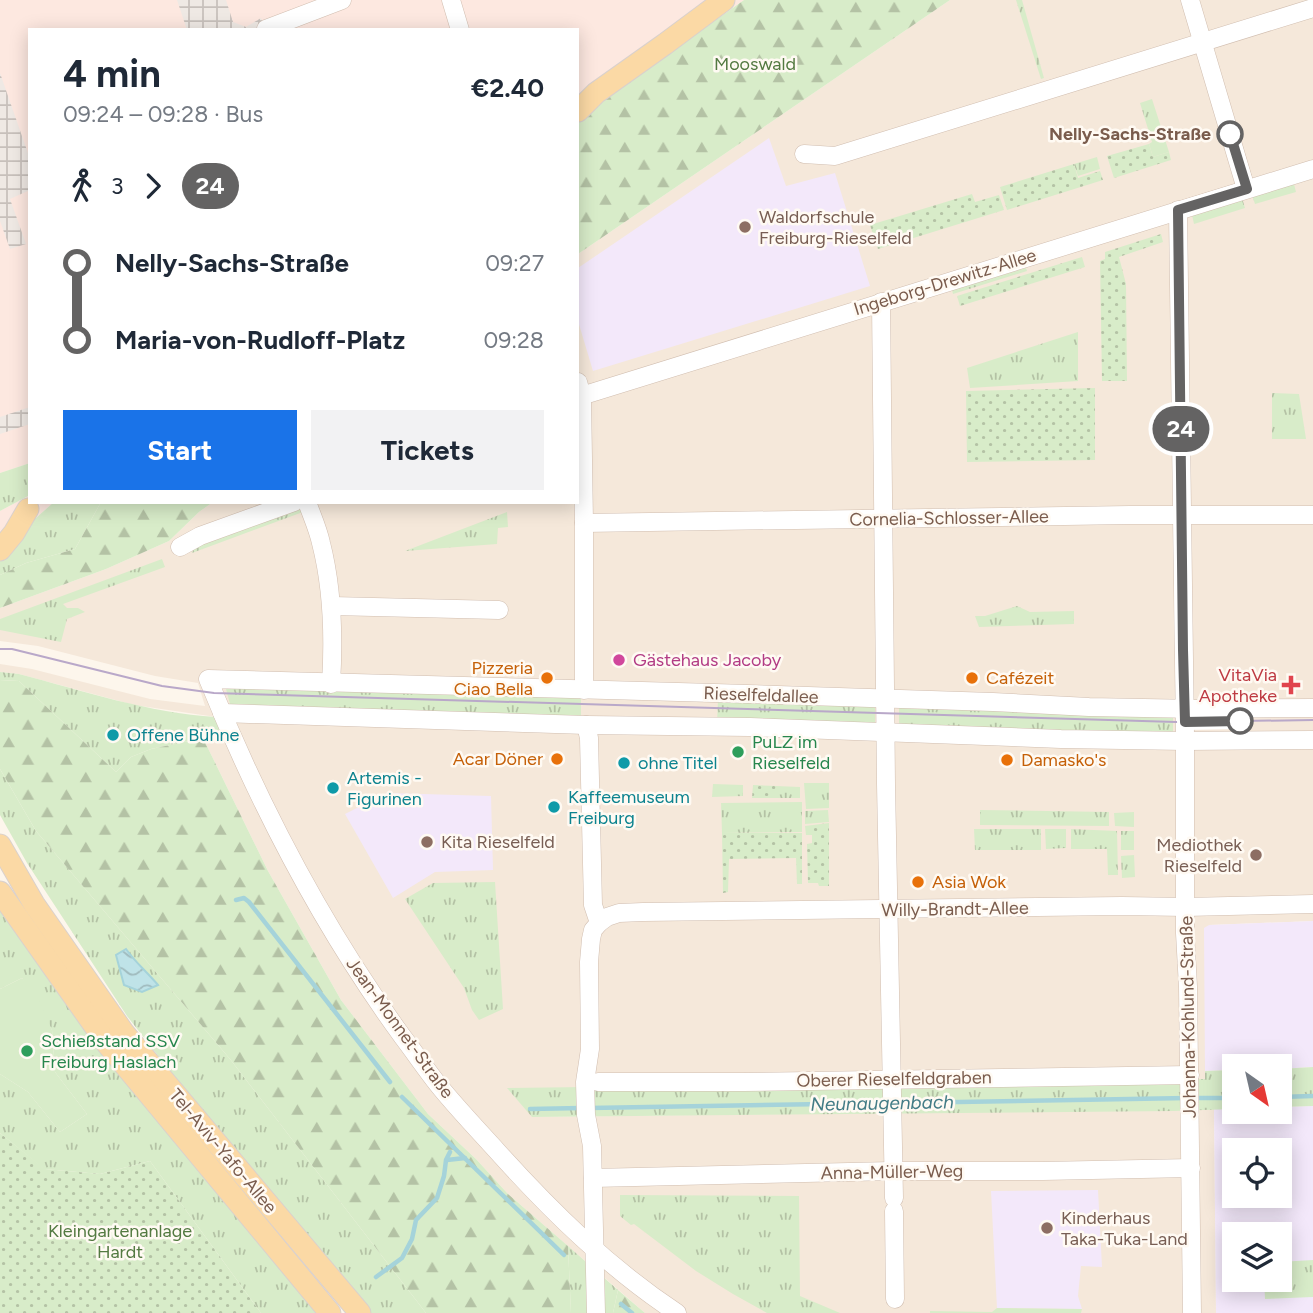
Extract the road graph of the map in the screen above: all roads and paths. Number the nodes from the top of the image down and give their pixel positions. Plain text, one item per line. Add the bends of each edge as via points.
1 (342, 0) edge
2 (450, 0) edge
3 (724, 0) edge
4 (1190, 0) edge
5 (1313, 8) edge
6 (269, 28) edge
7 (459, 28) edge
8 (1203, 41) junction
9 (587, 97) edge
10 (804, 154) dead end
11 (1312, 174) edge
12 (1247, 189) junction
13 (1178, 210) junction
14 (880, 302) junction
15 (579, 392) edge
16 (288, 504) edge
17 (308, 504) edge
18 (32, 506) edge
19 (1182, 515) junction
20 (1313, 515) edge
21 (884, 519) junction
22 (584, 523) junction
23 (0, 529) edge
24 (180, 547) dead end
25 (0, 550) edge
26 (332, 606) junction
27 (499, 610) dead end
28 (208, 679) joint
29 (331, 684) junction
30 (583, 690) junction
31 (886, 699) junction
32 (1313, 708) edge
33 (222, 713) junction
34 (1185, 715) junction
35 (586, 725) junction
36 (887, 733) junction
37 (1313, 740) edge
38 (1185, 741) junction
39 (0, 845) edge
40 (0, 892) edge
41 (1313, 904) edge
42 (1186, 907) junction
43 (889, 910) junction
44 (599, 923) junction
45 (1190, 1077) junction
46 (892, 1085) junction
47 (593, 1091) junction
48 (1191, 1168) junction
49 (892, 1171) junction
50 (593, 1178) junction
51 (593, 1248) junction
52 (895, 1299) dead end
53 (330, 1313) edge
54 (360, 1313) edge
55 (596, 1313) edge
56 (677, 1313) edge
57 (1192, 1313) edge

1 - 6 street
2 - 7 street
3 - 9 main road
4 - 8 street
5 - 8 street
8 - 10 street via 835,156
8 - 12 street
11 - 12 street, Ingeborg-Drewitz-Allee
12 - 13 street, Ingeborg-Drewitz-Allee
13 - 14 street, Ingeborg-Drewitz-Allee
13 - 19 street, Johanna-Kohlund-Straße
14 - 15 street, Ingeborg-Drewitz-Allee
14 - 21 street
15 - 22 street
16 - 24 street
17 - 26 street via 320,540
18 - 23 main road
18 - 25 main road
19 - 20 street, Cornelia-Schlosser-Allee
19 - 21 street, Cornelia-Schlosser-Allee
19 - 34 street, Johanna-Kohlund-Straße
21 - 22 street, Cornelia-Schlosser-Allee
21 - 31 street
22 - 30 street
26 - 27 street
26 - 29 street
28 - 29 street, Rieselfeldallee
28 - 33 street, Jean-Monnet-Straße
29 - 30 street, Rieselfeldallee
30 - 31 street, Rieselfeldallee
31 - 34 street, Rieselfeldallee
31 - 36 street
32 - 34 street, Rieselfeldallee
33 - 35 street, Rieselfeldallee
33 - 51 street, Jean-Monnet-Straße via 288,854 335,939 386,1014 439,1086
34 - 38 street, Johanna-Kohlund-Straße
35 - 36 street, Rieselfeldallee
35 - 44 street via 593,905
36 - 38 street, Rieselfeldallee
36 - 43 street
37 - 38 street, Rieselfeldallee
38 - 42 street, Johanna-Kohlund-Straße
39 - 54 main road, Tel-Aviv-Yafo-Allee via 34,904 124,1033
40 - 53 main road, Tel-Aviv-Yafo-Allee via 108,1045
41 - 42 street, Willy-Brandt-Allee
42 - 43 street, Willy-Brandt-Allee
42 - 45 street, Johanna-Kohlund-Straße
43 - 44 street, Willy-Brandt-Allee via 626,912
43 - 46 street
44 - 47 street via 593,930 590,951
45 - 46 street, Oberer Rieselfeldgraben
45 - 48 street, Johanna-Kohlund-Straße
46 - 47 street, Oberer Rieselfeldgraben via 743,1082
46 - 49 street
47 - 50 street
48 - 49 street, Anna-Müller-Weg
48 - 57 street, Johanna-Kohlund-Straße
49 - 50 street, Anna-Müller-Weg
49 - 52 street
50 - 51 street
51 - 55 street
51 - 56 street, Jean-Monnet-Straße

